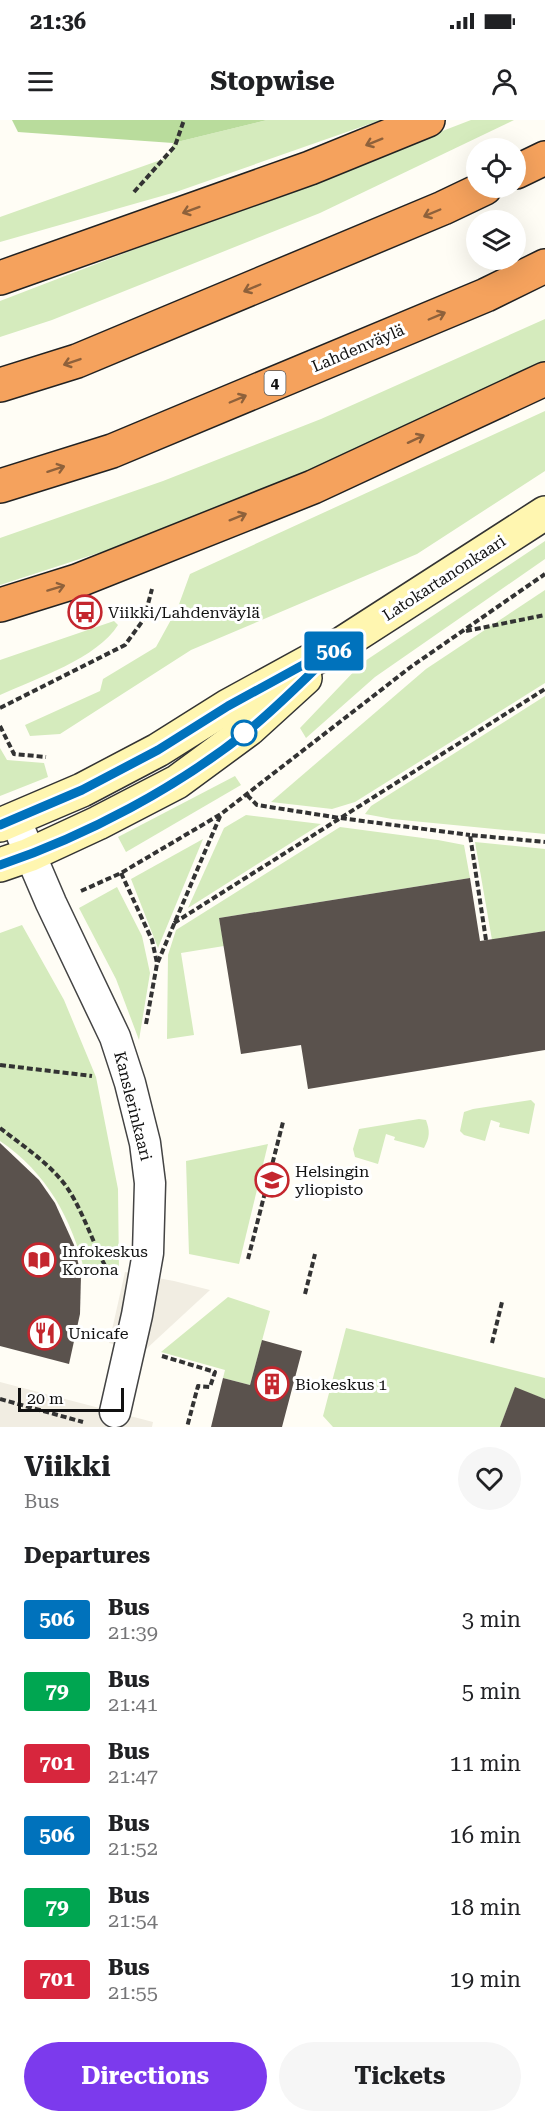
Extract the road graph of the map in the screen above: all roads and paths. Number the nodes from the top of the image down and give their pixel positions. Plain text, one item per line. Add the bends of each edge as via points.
1 (183, 120) edge
2 (428, 120) edge
3 (545, 158) edge
4 (526, 167) edge
5 (133, 193) dead end
6 (466, 197) edge
7 (545, 266) edge
8 (0, 278) edge
9 (545, 379) edge
10 (0, 385) edge
11 (0, 486) edge
12 (545, 513) edge
13 (545, 574) edge
14 (154, 584) dead end
15 (0, 605) edge
16 (545, 615) edge
17 (462, 631) junction
18 (343, 643) junction
19 (545, 689) edge
20 (0, 708) edge
21 (0, 726) edge
22 (46, 757) dead end
23 (247, 795) junction
24 (222, 813) junction
25 (340, 818) junction
26 (7, 822) edge
27 (470, 835) junction
28 (545, 842) edge
29 (15, 860) edge
30 (121, 873) junction
31 (96, 885) dead end
32 (174, 923) junction
33 (486, 940) dead end
34 (157, 964) junction
35 (146, 1026) dead end
36 (0, 1065) edge
37 (96, 1077) dead end
38 (283, 1122) dead end
39 (0, 1128) edge
40 (315, 1254) dead end
41 (248, 1259) dead end
42 (110, 1275) dead end
43 (305, 1294) dead end
44 (502, 1302) dead end
45 (492, 1343) dead end
46 (130, 1347) junction
47 (0, 1399) edge
48 (103, 1418) joint
49 (187, 1427) edge

1 - 5 path via 175,146
2 -> 8 highway via 310,168
3 - 4 highway
6 -> 10 highway via 76,361
11 -> 7 highway, Lahdenväylä / 4 via 112,451 486,295
15 -> 9 highway via 77,581 313,487
12 - 18 street, Latokartanonkaari
13 - 17 path
14 - 20 path via 144,619 125,645
16 - 17 path
17 - 23 path
18 - 26 street, Latokartanonkaari via 228,706 158,750 82,790
18 - 29 street, Latokartanonkaari via 249,729 177,782
19 - 25 path
21 - 22 path via 14,754
23 - 24 path
23 - 25 path via 257,805
24 - 30 path
24 - 32 path
25 - 27 path
25 - 32 path
26 - 29 street, Kanslerinkaari
27 - 28 path
27 - 33 path
29 - 46 street, Kanslerinkaari via 115,1037 145,1143 150,1183 147,1253
30 - 31 path
30 - 34 path via 152,940
32 - 34 path
34 - 35 path
36 - 37 path
38 - 41 path
39 - 42 path via 47,1164 66,1187
40 - 43 path
44 - 45 path
46 - 48 street, Kanslerinkaari
46 - 49 path via 215,1372 210,1388 198,1386
47 - 48 path

